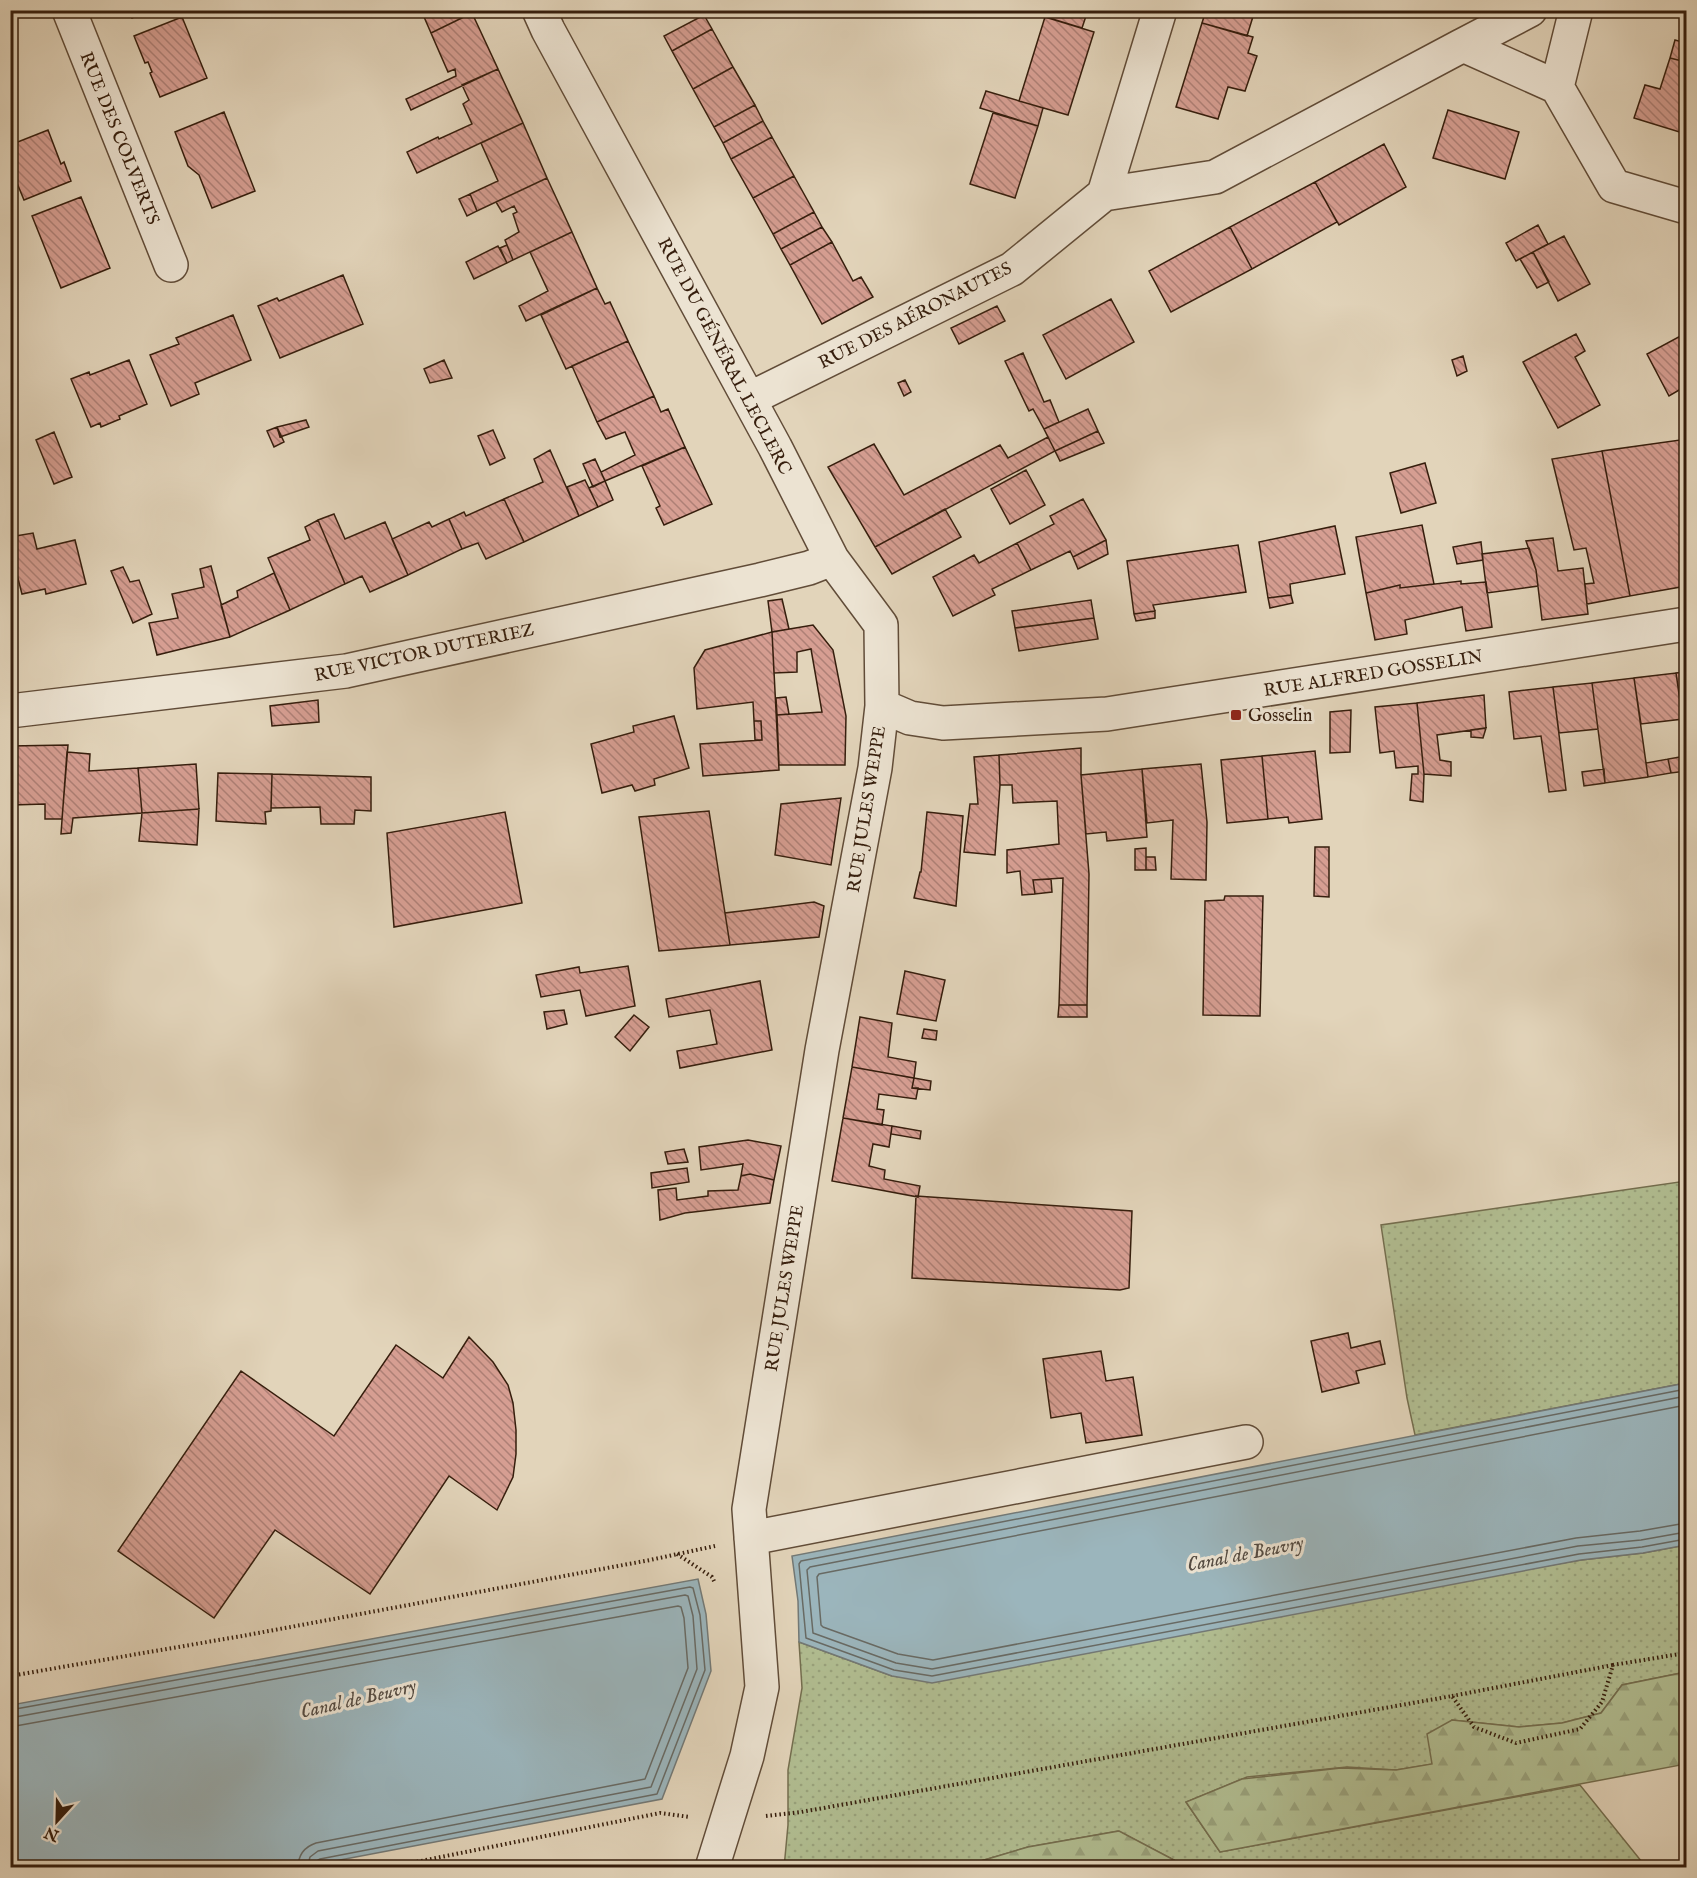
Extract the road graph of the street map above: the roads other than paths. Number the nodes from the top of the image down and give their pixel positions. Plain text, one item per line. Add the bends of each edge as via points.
1 (69, 10) edge
2 (539, 10) edge
3 (1160, 10) edge
4 (1530, 10) edge
5 (1576, 10) edge
6 (1462, 45) junction
7 (1557, 87) junction
8 (1104, 194) junction
9 (1686, 207) edge
10 (171, 266) dead end
11 (749, 399) junction
12 (832, 559) junction
13 (1686, 624) edge
14 (882, 706) junction
15 (10, 711) edge
16 (1246, 1442) dead end
17 (751, 1538) junction
18 (712, 1868) edge

1 - 10 street, RUE DES COLVERTS
2 - 11 street, RUE DU GÉNÉRAL LECLERC
3 - 8 street
4 - 6 street
5 - 7 street
6 - 7 street
6 - 8 street via 1215,177
7 - 9 street via 1614,186
8 - 11 street, RUE DES AÉRONAUTES via 1012,269
11 - 12 street, RUE DU GÉNÉRAL LECLERC
12 - 14 street, RUE DU GÉNÉRAL LECLERC via 881,625
12 - 15 street, RUE VICTOR DUTERIEZ via 770,578 346,671
13 - 14 street, RUE ALFRED GOSSELIN via 1107,714 943,723 910,718
14 - 17 street, RUE JULES WEPPE via 875,768 822,1050 749,1509
16 - 17 street
17 - 18 street, RUE JULES WEPPE via 762,1686 747,1756

